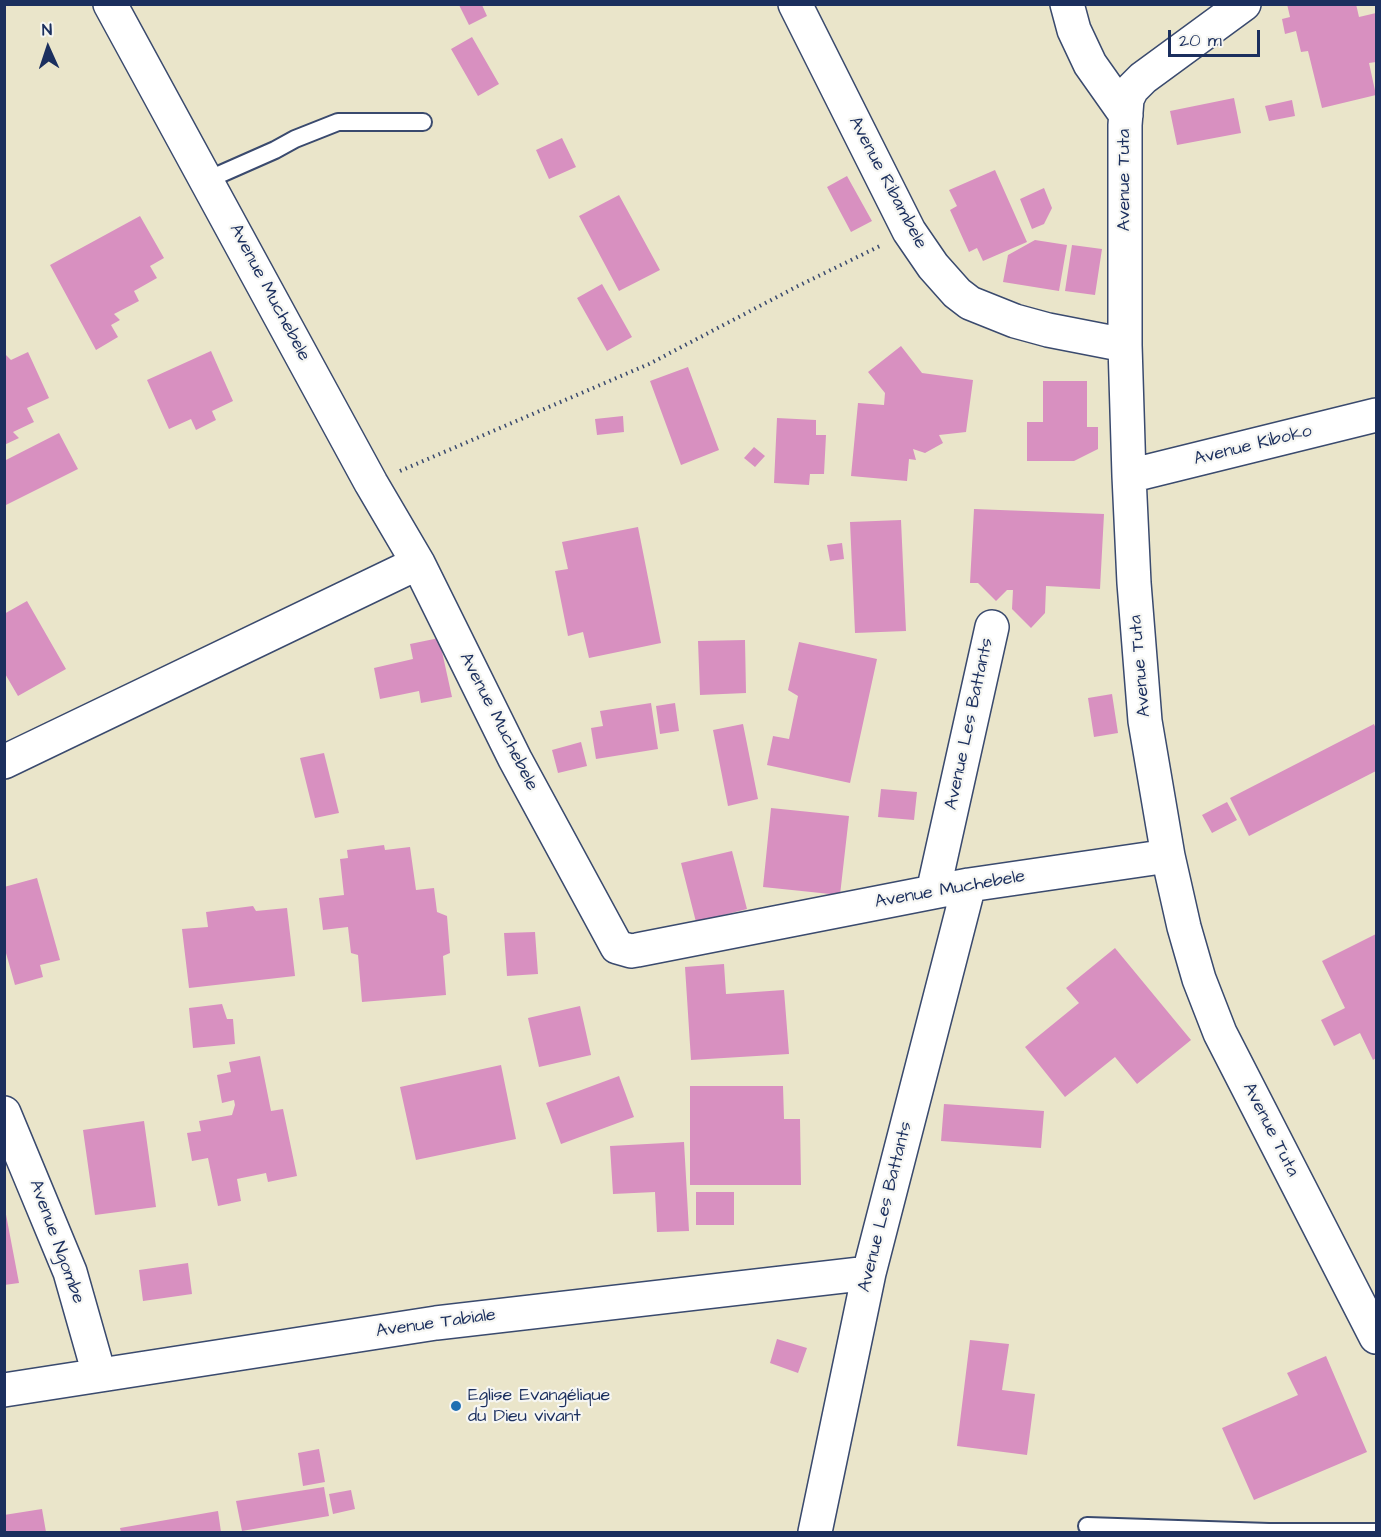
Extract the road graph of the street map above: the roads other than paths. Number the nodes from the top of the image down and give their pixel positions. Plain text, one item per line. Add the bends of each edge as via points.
1 (110, 4) edge
2 (795, 4) edge
3 (1067, 4) edge
4 (1244, 4) edge
5 (1126, 115) junction
6 (423, 122) dead end
7 (207, 180) junction
8 (1125, 345) junction
9 (1377, 415) edge
10 (1129, 476) junction
11 (418, 564) junction
12 (992, 627) dead end
13 (4, 762) edge
14 (1168, 856) junction
15 (969, 885) junction
16 (933, 892) junction
17 (4, 1113) edge
18 (869, 1273) junction
19 (1377, 1337) edge
20 (99, 1374) junction
21 (4, 1390) edge
22 (1087, 1526) dead end
23 (1377, 1532) edge
24 (815, 1533) edge

1 - 7 street, Avenue Muchebele
2 - 8 street, Avenue Ribambele via 909,231 957,293 970,303 1015,321
3 - 5 street via 1090,64
4 - 5 street, Avenue Tuta via 1143,78 1127,99
5 - 8 street, Avenue Tuta
6 - 7 lane via 338,122
7 - 11 street, Avenue Muchebele
8 - 10 street, Avenue Tuta
9 - 10 street, Avenue Kiboko
10 - 14 street, Avenue Tuta via 1146,721
11 - 13 street
11 - 16 street, Avenue Muchebele via 515,759 617,947 631,951
12 - 16 street, Avenue Les Battants
14 - 15 street, Avenue Muchebele
14 - 19 street, Avenue Tuta via 1199,979 1220,1033
15 - 16 street, Avenue Muchebele
15 - 18 street, Avenue Les Battants
17 - 20 street, Avenue Ngombe via 70,1272
18 - 20 street, Avenue Tabiale via 436,1323
18 - 24 street, Avenue Les Battants
20 - 21 street, Avenue Tabiale
22 - 23 lane

